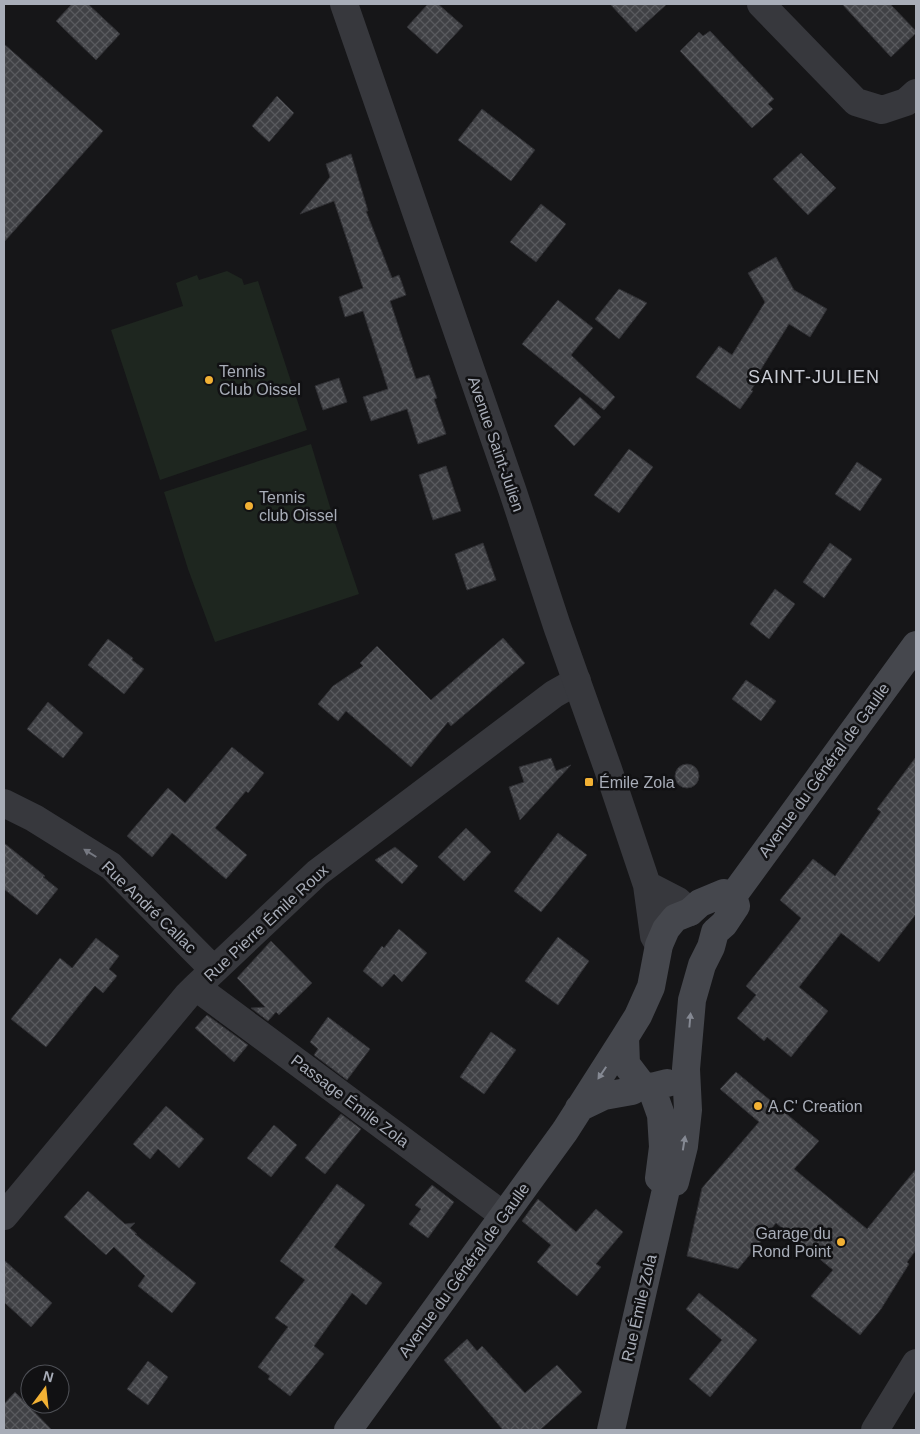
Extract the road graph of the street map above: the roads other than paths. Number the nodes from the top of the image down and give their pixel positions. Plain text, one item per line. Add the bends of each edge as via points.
1 (344, 4) edge
2 (761, 4) edge
3 (916, 93) edge
4 (916, 645) edge
5 (577, 681) junction
6 (4, 803) edge
7 (647, 885) junction
8 (733, 896) junction
9 (690, 912) junction
10 (715, 932) junction
11 (659, 945) junction
12 (205, 978) junction
13 (625, 1037) junction
14 (686, 1069) junction
15 (646, 1086) junction
16 (578, 1108) junction
17 (667, 1185) junction
18 (503, 1215) junction
19 (4, 1216) edge
20 (916, 1363) edge
21 (348, 1430) edge
22 (611, 1430) edge
23 (875, 1430) edge

1 - 5 street, Avenue Saint-Julien
2 - 3 street via 856,102 882,110 906,102
4 - 8 main road, Avenue du Général de Gaulle
5 - 7 street, Avenue Saint-Julien
5 - 12 street, Rue Pierre Émile Roux via 554,694 318,872
12 -> 6 street, Rue André Callac via 111,866
7 - 9 street via 678,901
7 - 11 street, Avenue Saint-Julien via 654,936
8 - 9 main road, Avenue du Général de Gaulle via 724,893 700,903
8 - 10 main road, Avenue du Général de Gaulle via 736,906
9 - 10 main road via 700,913
9 - 11 main road, Avenue du Général de Gaulle via 675,918 666,928
14 -> 10 main road, Avenue du Général de Gaulle via 692,1000
11 - 13 main road, Avenue du Général de Gaulle via 651,987
12 - 18 street, Passage Émile Zola
12 - 19 street, Rue Pierre Émile Roux
13 - 15 main road via 626,1064
13 -> 16 main road, Avenue du Général de Gaulle
14 - 15 main road via 668,1083
17 -> 14 main road, Rue Émile Zola via 675,1182 684,1146 688,1110
15 - 16 main road via 604,1096
15 - 17 main road, Rue Émile Zola via 661,1115 663,1147 659,1178
16 - 18 main road, Avenue du Général de Gaulle via 565,1131
17 - 22 main road, Rue Émile Zola
18 - 21 main road, Avenue du Général de Gaulle
20 - 23 street

